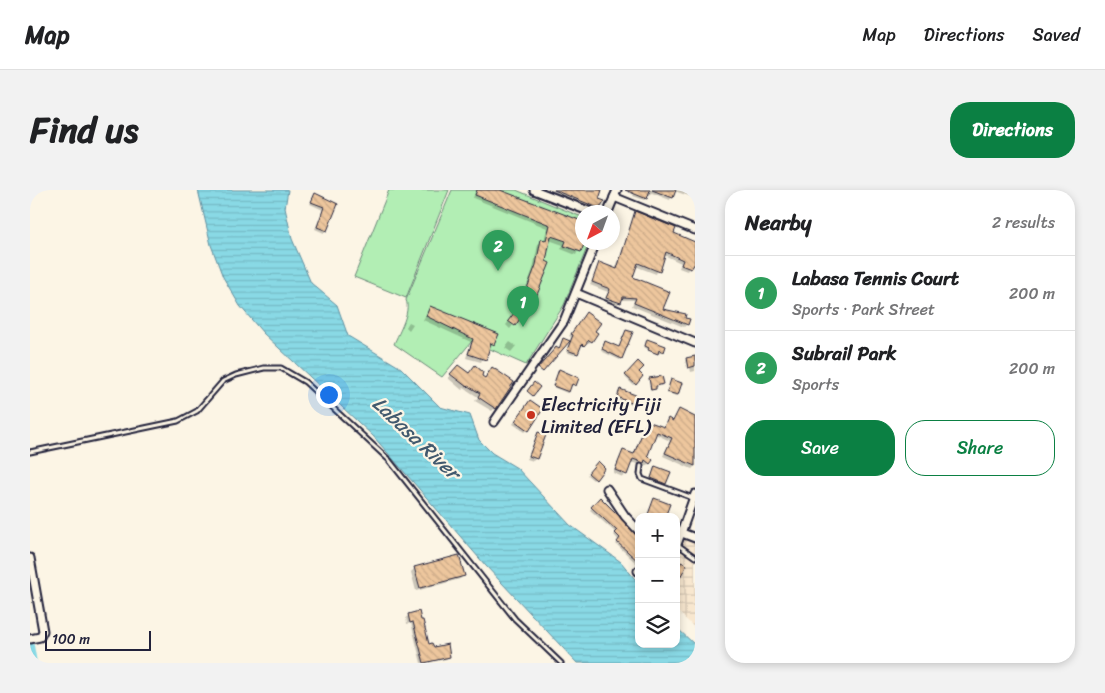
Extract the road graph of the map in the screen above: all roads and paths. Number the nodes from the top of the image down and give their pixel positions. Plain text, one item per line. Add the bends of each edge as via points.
1 (534, 190) edge
2 (615, 193) edge
3 (611, 205) edge
4 (575, 206) edge
5 (695, 230) edge
6 (593, 250) edge
7 (576, 293) junction
8 (695, 343) edge
9 (494, 422) dead end
10 (30, 452) edge
11 (641, 466) dead end
12 (607, 489) dead end
13 (694, 496) edge
14 (635, 526) edge
15 (682, 532) junction
16 (680, 538) edge
17 (695, 538) edge
18 (680, 548) edge
19 (695, 557) edge
20 (30, 558) edge
21 (33, 638) edge
22 (561, 663) edge

1 - 4 street
2 - 3 street
2 - 5 street
6 - 7 street
7 - 8 street
7 - 9 street via 564,321
10 - 22 lane via 178,421 197,411 223,381 264,368 280,368 305,382 389,460 515,619
11 - 13 lane via 642,479
12 - 14 street via 624,516
13 - 15 street
15 - 16 street
15 - 17 street
18 - 19 lane
20 - 21 street via 43,631 40,637

